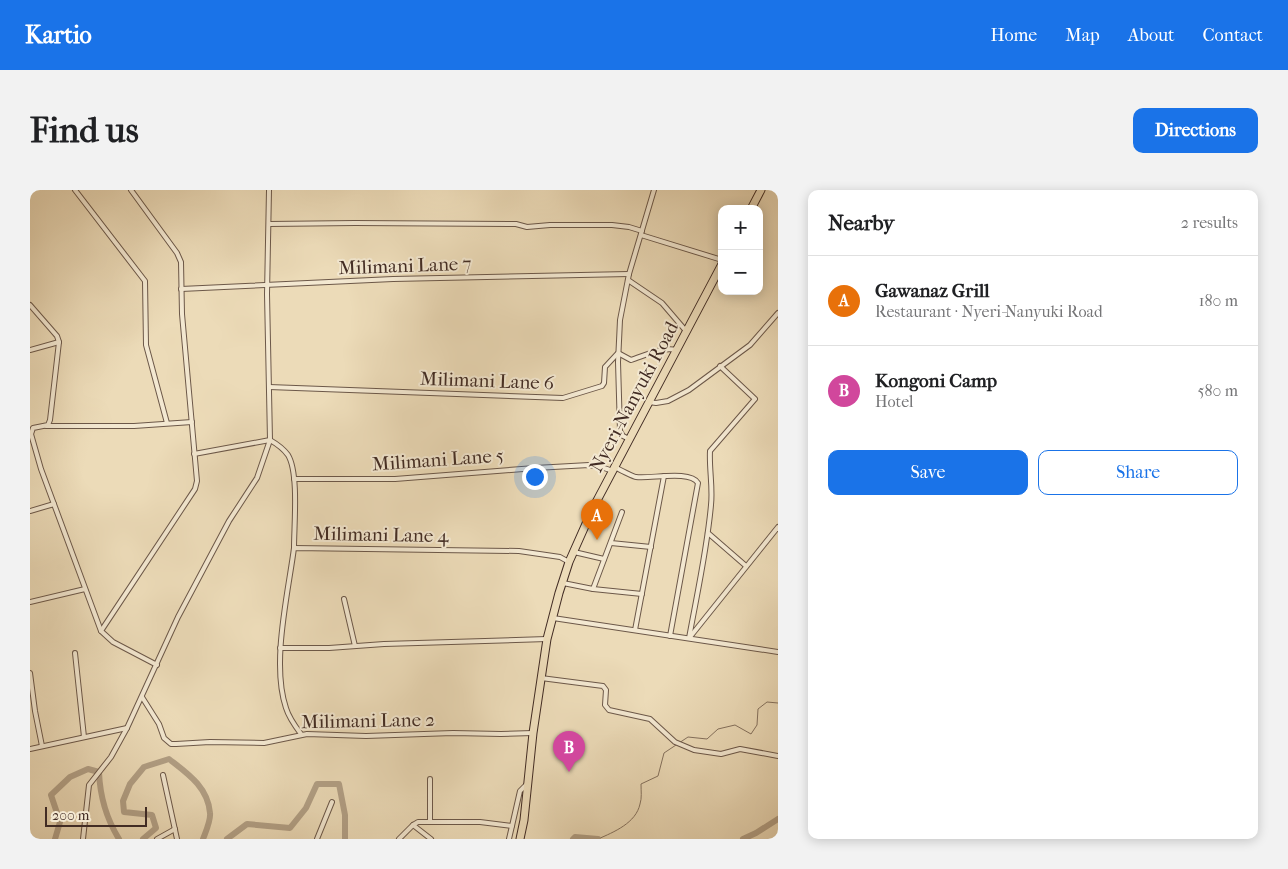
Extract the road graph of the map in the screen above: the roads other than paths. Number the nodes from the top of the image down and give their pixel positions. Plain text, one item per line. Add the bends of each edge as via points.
1 (75, 190) edge
2 (131, 190) edge
3 (269, 190) edge
4 (654, 190) edge
5 (761, 190) edge
6 (753, 205) edge
7 (269, 224) junction
8 (641, 233) junction
9 (718, 259) edge
10 (718, 271) edge
11 (629, 274) junction
12 (628, 280) junction
13 (268, 285) junction
14 (181, 289) junction
15 (30, 305) edge
16 (778, 313) edge
17 (686, 331) junction
18 (60, 342) junction
19 (30, 350) edge
20 (677, 350) junction
21 (618, 353) junction
22 (720, 366) junction
23 (269, 387) junction
24 (649, 402) junction
25 (192, 422) junction
26 (167, 423) junction
27 (46, 426) junction
28 (31, 429) edge
29 (629, 439) junction
30 (270, 440) junction
31 (194, 454) junction
32 (614, 469) junction
33 (664, 476) junction
34 (294, 479) junction
35 (54, 504) junction
36 (30, 511) edge
37 (622, 512) dead end
38 (778, 527) edge
39 (708, 534) junction
40 (611, 543) junction
41 (651, 547) junction
42 (294, 548) junction
43 (574, 552) junction
44 (604, 560) junction
45 (570, 562) junction
46 (746, 566) junction
47 (563, 583) junction
48 (85, 589) junction
49 (594, 589) junction
50 (642, 594) junction
51 (344, 599) dead end
52 (30, 602) edge
53 (552, 618) junction
54 (635, 630) junction
55 (101, 631) junction
56 (670, 636) junction
57 (689, 638) junction
58 (547, 639) junction
59 (355, 646) junction
60 (280, 648) junction
61 (778, 652) edge
62 (75, 654) dead end
63 (157, 665) junction
64 (30, 673) edge
65 (541, 678) junction
66 (142, 697) junction
67 (127, 728) junction
68 (533, 733) junction
69 (301, 734) junction
70 (84, 736) junction
71 (42, 746) junction
72 (30, 749) edge
73 (778, 756) edge
74 (163, 775) dead end
75 (430, 779) dead end
76 (528, 784) junction
77 (332, 802) dead end
78 (430, 822) junction
79 (412, 825) junction
80 (512, 826) junction
81 (175, 829) junction
82 (83, 839) edge
83 (157, 839) edge
84 (177, 839) edge
85 (317, 839) edge
86 (399, 839) edge
87 (431, 839) edge
88 (509, 839) edge
89 (520, 839) edge

1 - 26 street via 145,281 146,345
2 - 14 street via 179,257
3 - 7 street
4 - 8 street
5 - 6 highway
7 - 8 street via 594,225 629,227
7 - 13 street
8 - 9 street
8 - 11 street
10 - 17 highway, Nyeri-Nanyuki Road
11 - 12 street
11 - 13 street, Milimani Lane 7
12 - 17 street via 662,303
12 - 21 street
13 - 14 street, Milimani Lane 7
13 - 23 street
14 - 25 street
15 - 18 street
16 - 22 street via 756,339
17 - 20 highway, Nyeri-Nanyuki Road
18 - 19 street
18 - 27 street via 51,417
20 - 21 street via 669,348 631,360
20 - 24 highway, Nyeri-Nanyuki Road
21 - 23 street, Milimani Lane 6 via 607,365 602,386 563,398
21 - 29 street via 620,431
22 - 24 street via 683,394 661,403
22 - 39 street via 755,399 710,451 712,495
23 - 30 street
24 - 29 highway, Nyeri-Nanyuki Road
25 - 26 street
25 - 31 street
26 - 27 street
27 - 28 street
28 - 35 street
29 - 32 highway, Nyeri-Nanyuki Road
30 - 31 street
30 - 34 street via 288,455
30 - 63 street via 257,478 229,521 178,617
31 - 55 street via 195,489
32 - 33 street, Milimani Lane 5 via 636,477
32 - 34 street, Milimani Lane 5 via 589,465 395,479
32 - 43 highway, Nyeri-Nanyuki Road
33 - 41 street
33 - 56 street, Milimani Lane 5 via 686,476 698,484
34 - 42 street
35 - 36 street
35 - 48 street
37 - 40 street
38 - 46 street
39 - 46 street
39 - 57 street
40 - 41 street
40 - 44 street
41 - 50 street
42 - 45 street, Milimani Lane 4 via 519,550 560,557
42 - 60 street, Milimani Lane 4
43 - 44 street
43 - 45 highway, Nyeri-Nanyuki Road
44 - 49 street
45 - 47 highway, Nyeri-Nanyuki Road
46 - 57 street
47 - 49 street
47 - 53 highway, Nyeri-Nanyuki Road
48 - 52 street
48 - 55 street
49 - 50 street
50 - 54 street
51 - 59 street
53 - 54 street
53 - 58 highway, Nyeri-Nanyuki Road
54 - 56 street
55 - 63 street via 113,642
56 - 57 street
57 - 61 street
58 - 59 street
58 - 65 highway, Nyeri-Nanyuki Road
59 - 60 street
60 - 69 street, Milimani Lane 4 via 283,700
62 - 70 street
63 - 66 street
64 - 71 street
65 - 68 highway, Nyeri-Nanyuki Road
65 - 73 street via 603,686 608,710 650,719 682,746 716,754 740,749
66 - 67 street
66 - 69 street, Milimani Lane 2 via 161,727 164,738 171,744 264,743
67 - 70 street
67 - 82 street via 90,785
68 - 69 street, Milimani Lane 2
68 - 76 highway, Nyeri-Nanyuki Road
70 - 71 street
71 - 72 street
74 - 81 street
75 - 78 street
76 - 80 street via 520,791
76 - 89 highway, Nyeri-Nanyuki Road
77 - 85 street
78 - 79 street
78 - 80 street
79 - 86 street
79 - 87 street
80 - 88 street
81 - 83 street
81 - 84 street

